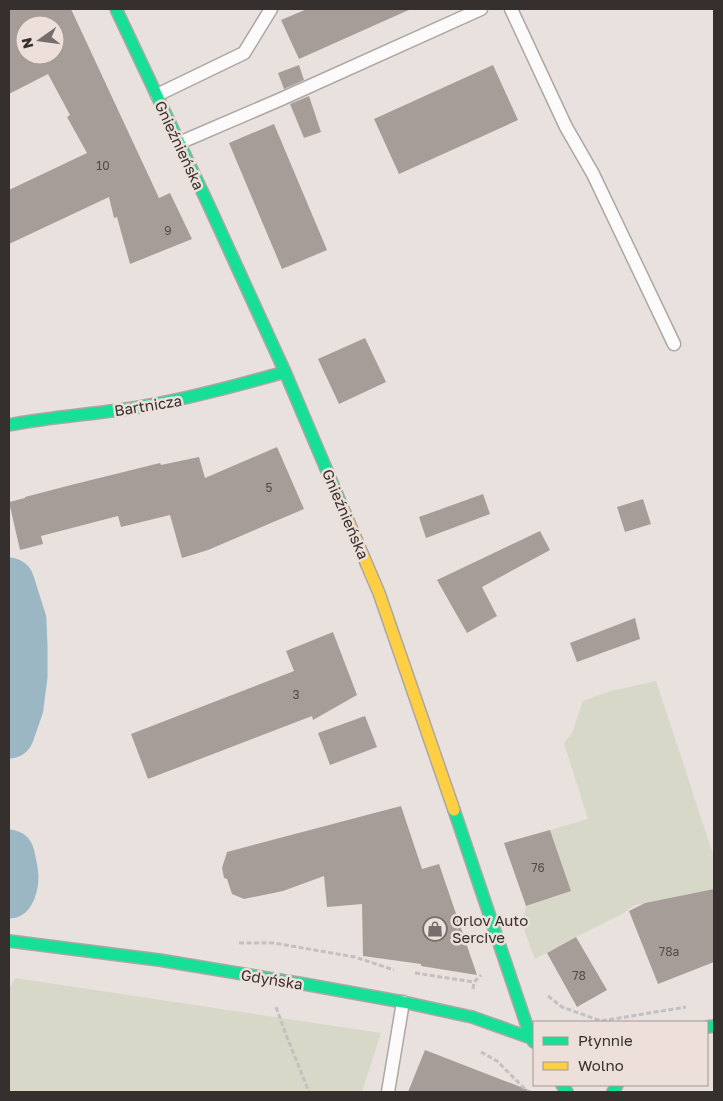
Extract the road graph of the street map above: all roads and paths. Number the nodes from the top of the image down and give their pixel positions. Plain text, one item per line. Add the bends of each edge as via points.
1 (116, 9) edge
2 (271, 9) edge
3 (481, 9) edge
4 (511, 9) edge
5 (157, 95) junction
6 (179, 143) junction
7 (674, 344) dead end
8 (285, 372) junction
9 (9, 424) edge
10 (14, 941) edge
11 (545, 992) dead end
12 (403, 1002) junction
13 (276, 1005) dead end
14 (687, 1007) dead end
15 (598, 1021) edge
16 (607, 1021) edge
17 (533, 1040) edge
18 (309, 1092) edge
19 (388, 1092) edge

1 - 5 street, Gnieźnieńska
2 - 5 lane via 244,53
3 - 6 lane
4 - 7 lane
5 - 6 street, Gnieźnieńska
6 - 8 street, Gnieźnieńska
8 - 9 street, Bartnicza via 182,399
8 - 17 street, Gnieźnieńska via 379,593
10 - 12 street, Gdyńska via 168,962
11 - 15 path via 562,1007
12 - 17 street, Gdyńska via 472,1017
12 - 19 lane
13 - 18 path
14 - 16 path

